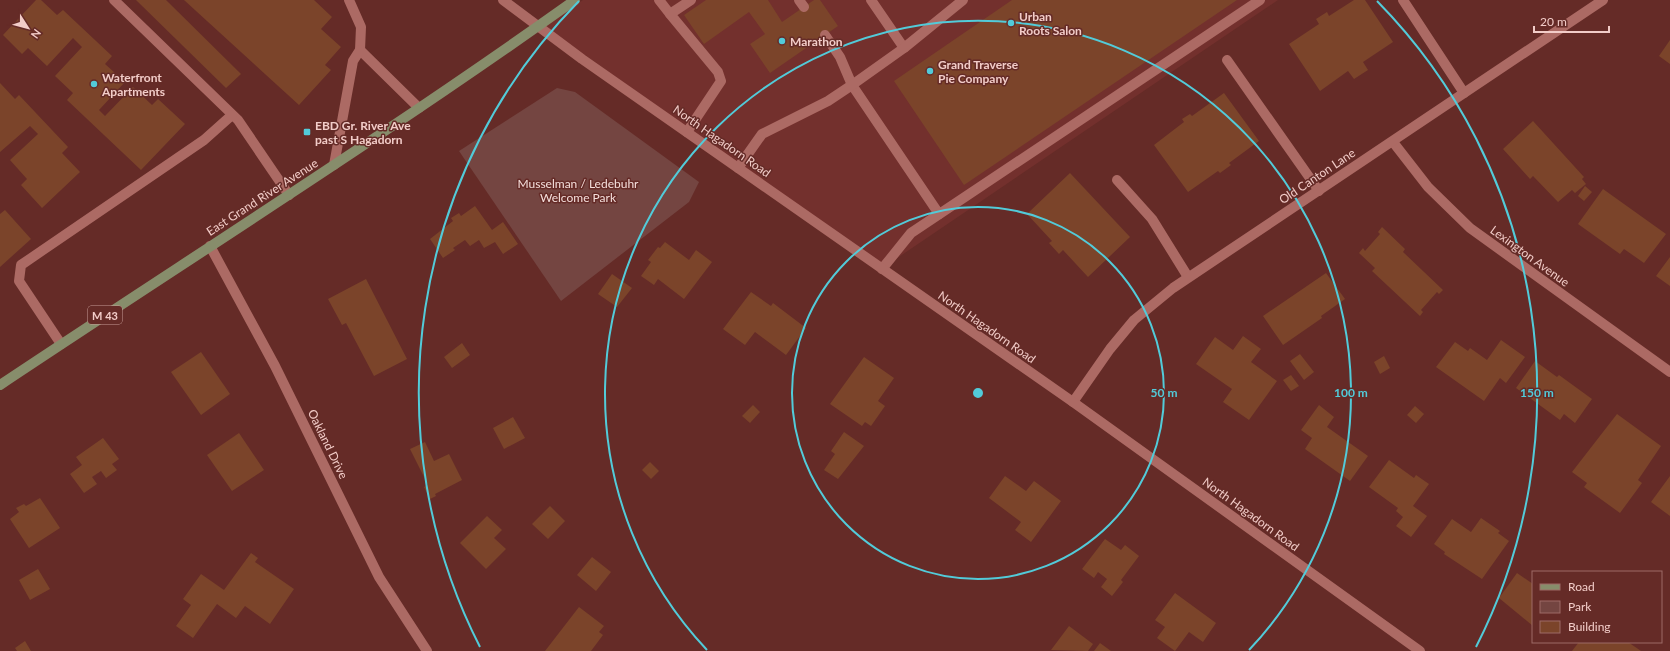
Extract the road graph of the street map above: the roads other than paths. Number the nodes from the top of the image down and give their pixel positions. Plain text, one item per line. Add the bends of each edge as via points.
1 (114, 0) edge
2 (349, 0) edge
3 (503, 0) edge
4 (575, 0) edge
5 (659, 0) edge
6 (691, 0) edge
7 (871, 0) edge
8 (963, 0) edge
9 (1260, 0) edge
10 (1403, 0) edge
11 (1603, 0) edge
12 (670, 14) junction
13 (538, 26) junction
14 (825, 35) dead end
15 (904, 48) junction
16 (360, 50) junction
17 (1227, 60) dead end
18 (852, 85) junction
19 (1464, 93) junction
20 (419, 108) junction
21 (232, 115) junction
22 (687, 132) junction
23 (1393, 142) junction
24 (334, 165) junction
25 (738, 168) junction
26 (1117, 180) dead end
27 (1318, 191) junction
28 (289, 195) junction
29 (939, 214) junction
30 (210, 246) junction
31 (882, 269) junction
32 (1188, 277) junction
33 (61, 344) junction
34 (1670, 372) edge
35 (0, 385) edge
36 (1073, 402) junction
37 (427, 651) edge
38 (1420, 651) edge

1 - 21 street
2 - 16 street via 361,27
3 - 13 street, North Hagadorn Road
4 - 13 main road, East Grand River Avenue / M 43
5 - 12 street
6 - 12 street
7 - 15 street
8 - 15 street
9 - 29 street
10 - 19 street
11 - 19 street, Old Canton Lane
12 - 22 street via 718,72 722,81
13 - 20 main road, East Grand River Avenue / M 43
13 - 22 street, North Hagadorn Road
14 - 18 street via 840,58
15 - 18 street
16 - 20 street
16 - 24 street via 353,61
17 - 27 street
18 - 25 street via 828,101 762,134
18 - 29 street
19 - 23 street, Old Canton Lane
20 - 24 main road, East Grand River Avenue / M 43
21 - 28 street
21 - 33 street via 204,140 21,265 19,281
22 - 25 street, North Hagadorn Road
23 - 27 street, Old Canton Lane
23 - 34 street, Lexington Avenue via 1428,187 1470,228
24 - 28 main road, East Grand River Avenue / M 43
25 - 31 street, North Hagadorn Road
26 - 32 street via 1152,219
27 - 32 street, Old Canton Lane
28 - 30 main road, East Grand River Avenue / M 43
29 - 31 street via 912,233
30 - 33 main road, East Grand River Avenue / M 43
30 - 37 street, Oakland Drive via 275,366 379,577
31 - 36 street, North Hagadorn Road
32 - 36 street, Old Canton Lane via 1134,320 1110,348
33 - 35 main road, East Grand River Avenue / M 43
36 - 38 street, North Hagadorn Road

